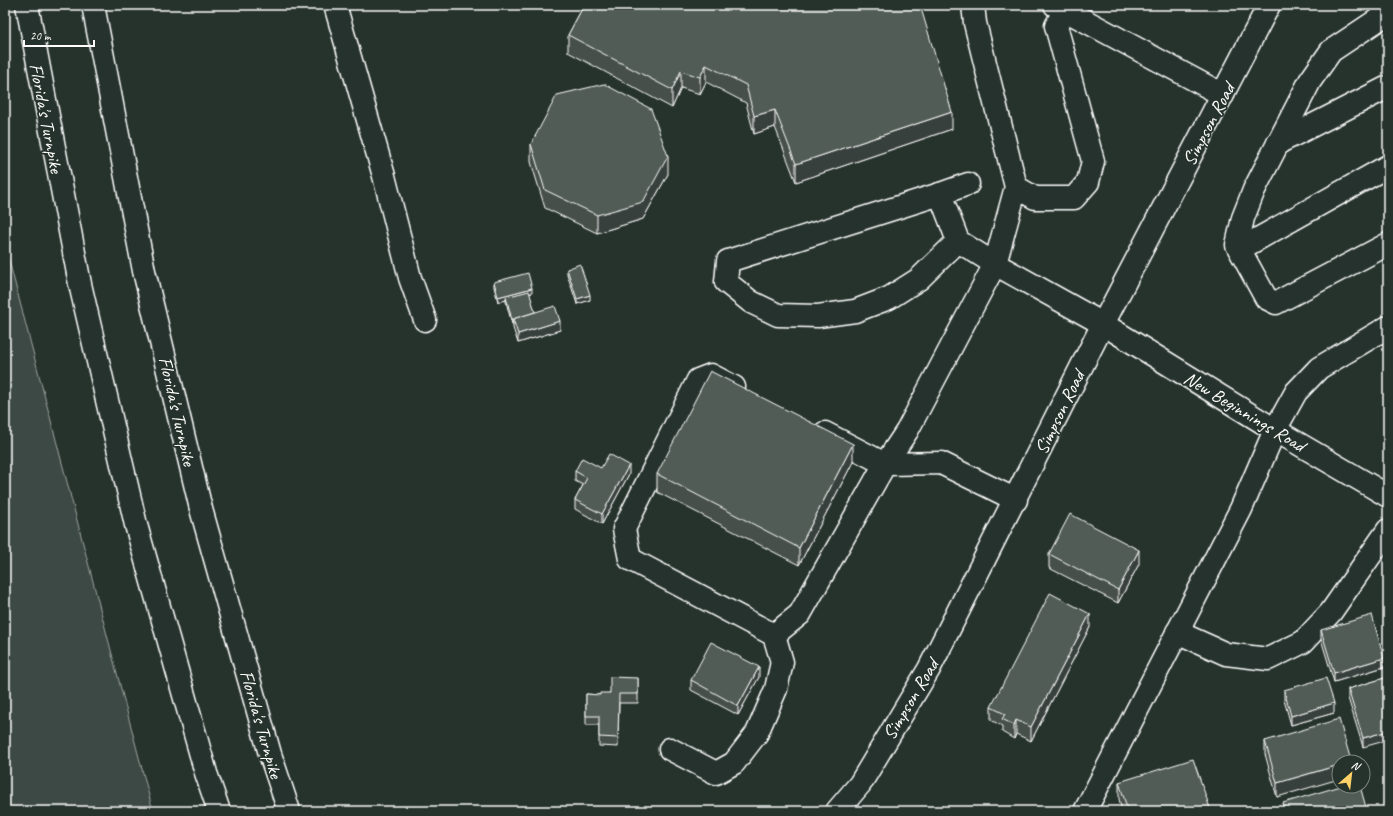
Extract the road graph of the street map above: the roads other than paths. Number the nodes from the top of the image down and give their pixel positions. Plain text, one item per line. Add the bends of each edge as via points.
1 (26, 5) edge
2 (93, 5) edge
3 (335, 5) edge
4 (973, 5) edge
5 (1270, 5) edge
6 (1060, 8) edge
7 (1388, 13) edge
8 (1388, 86) edge
9 (1223, 95) junction
10 (1278, 143) junction
11 (1388, 166) edge
12 (968, 184) dead end
13 (1016, 187) junction
14 (940, 194) junction
15 (958, 240) junction
16 (1388, 244) edge
17 (1240, 249) junction
18 (995, 264) junction
19 (424, 320) dead end
20 (1103, 324) junction
21 (1388, 327) edge
22 (752, 396) edge
23 (808, 425) edge
24 (1275, 430) junction
25 (885, 464) junction
26 (1388, 496) edge
27 (1016, 500) junction
28 (1388, 530) edge
29 (1177, 632) junction
30 (774, 635) junction
31 (670, 749) dead end
32 (219, 811) edge
33 (288, 811) edge
34 (837, 811) edge
35 (1085, 811) edge

1 - 32 main road, Florida's Turnpike via 80,284 136,525
2 - 33 main road, Florida's Turnpike via 144,271 199,501
3 - 19 main road via 410,278
4 - 13 main road via 975,23
5 - 9 main road, Simpson Road
6 - 9 main road
6 - 13 main road via 1056,26 1093,161 1088,182 1074,198 1035,198
7 - 10 main road via 1331,51 1310,81
8 - 10 main road
9 - 20 main road, Simpson Road
10 - 17 main road via 1243,218 1237,245
11 - 17 main road
12 - 14 main road
13 - 18 main road
14 - 15 main road
14 - 15 main road via 728,261 726,282 751,302 778,315 818,316 855,311 889,298 919,279
15 - 18 main road, New Beginnings Road
16 - 17 main road via 1276,303 1266,298
18 - 20 main road, New Beginnings Road
18 - 25 main road via 907,431
20 - 24 main road, New Beginnings Road
20 - 27 main road, Simpson Road
21 - 24 main road via 1319,368 1296,392
22 - 30 main road via 711,375 698,380 624,529 630,559
23 - 25 main road
24 - 26 main road, New Beginnings Road
24 - 29 main road via 1241,509
25 - 27 main road via 941,463
25 - 30 main road via 800,614
27 - 34 main road, Simpson Road via 929,669 860,784
28 - 29 main road via 1331,612 1303,642 1268,659 1226,654
29 - 35 main road
30 - 31 main road via 782,662 776,689 757,733 734,763 716,773

